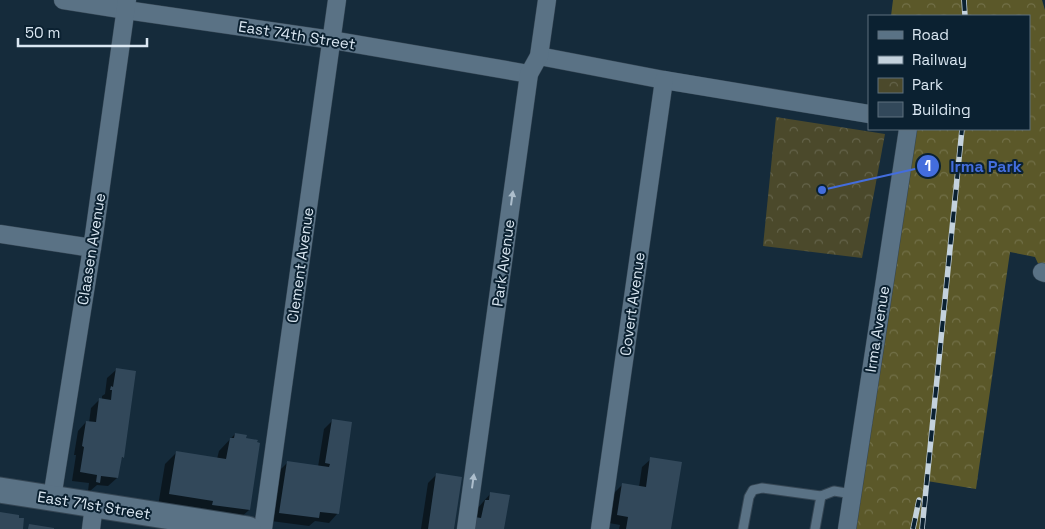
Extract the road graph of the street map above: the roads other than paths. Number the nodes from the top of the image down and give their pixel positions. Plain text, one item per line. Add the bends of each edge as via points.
1 (63, 0) edge
2 (338, 0) edge
3 (547, 0) edge
4 (127, 5) edge
5 (332, 40) junction
6 (539, 56) junction
7 (529, 74) junction
8 (664, 80) junction
9 (868, 114) edge
10 (908, 130) edge
11 (0, 234) edge
12 (92, 248) junction
13 (0, 490) edge
14 (852, 494) junction
15 (821, 496) junction
16 (52, 498) junction
17 (94, 505) junction
18 (91, 529) edge
19 (248, 529) edge
20 (263, 529) edge
21 (466, 529) edge
22 (600, 529) edge
23 (743, 529) edge
24 (815, 529) edge
25 (847, 529) edge

1 - 4 street, East 74th Street
2 - 5 street, Clement Avenue
3 - 6 street, Park Avenue
4 - 5 street, East 74th Street
4 - 12 street, Claasen Avenue
5 - 7 street, East 74th Street
5 - 20 street, Clement Avenue
6 - 7 street, Park Avenue
6 - 8 street
21 -> 7 street, Park Avenue
8 - 9 street
8 - 22 street, Covert Avenue
10 - 14 street, Irma Avenue
11 - 12 street
12 - 16 street, Claasen Avenue
13 - 16 main road, East 71st Street
14 - 15 lane via 834,491
14 - 25 street, Irma Avenue
15 - 23 lane via 762,488 753,490
15 - 24 lane
16 - 17 main road, East 71st Street
17 - 18 street
17 - 19 main road, East 71st Street

